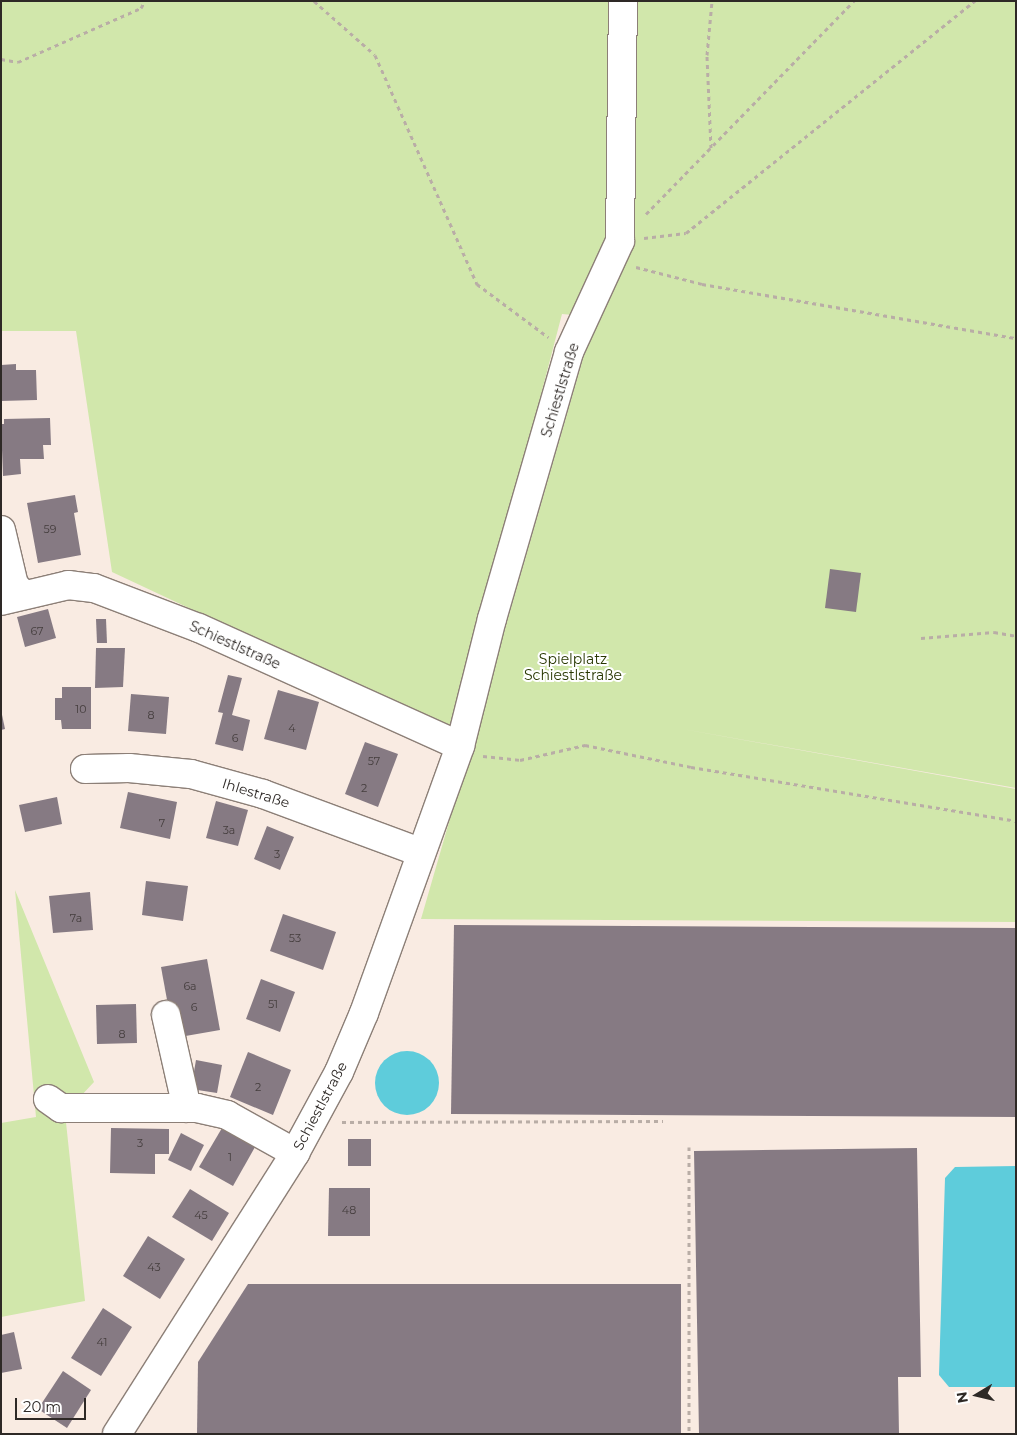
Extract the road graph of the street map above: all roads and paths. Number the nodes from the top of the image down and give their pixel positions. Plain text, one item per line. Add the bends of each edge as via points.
1 (145, 1) edge
2 (314, 1) edge
3 (623, 1) edge
4 (712, 1) edge
5 (854, 1) edge
6 (975, 1) edge
7 (1, 59) edge
8 (711, 148) junction
9 (616, 250) junction
10 (1016, 338) edge
11 (569, 352) junction
12 (1, 530) edge
13 (13, 598) edge
14 (1016, 636) edge
15 (920, 638) dead end
16 (460, 746) junction
17 (85, 769) dead end
18 (1016, 821) edge
19 (420, 852) junction
20 (166, 1015) dead end
21 (48, 1099) dead end
22 (192, 1108) junction
23 (321, 1108) junction
24 (663, 1121) dead end
25 (689, 1147) dead end
26 (295, 1153) junction
27 (118, 1434) edge
28 (689, 1434) edge

1 - 7 path via 141,8 18,62
2 - 11 path via 375,55 477,284
3 - 9 street, Schiestlstraße
4 - 8 path via 707,54
5 - 8 path
6 - 9 path via 686,233
8 - 9 path
9 - 10 path via 702,284
9 - 11 street, Schiestlstraße
11 - 16 street, Schiestlstraße via 492,619
12 - 13 street via 14,585
13 - 16 street, Schiestlstraße via 68,585 94,588 199,628
14 - 15 path via 994,632
16 - 18 path via 485,756 520,760 585,745
16 - 19 street, Schiestlstraße
17 - 19 street, Ihlestraße via 129,768 191,774 263,794
19 - 23 street, Schiestlstraße via 364,1013
20 - 22 street
21 - 22 street via 61,1108
22 - 26 street via 227,1116
23 - 24 path via 339,1122
23 - 26 street, Schiestlstraße
25 - 28 path
26 - 27 street, Schiestlstraße

